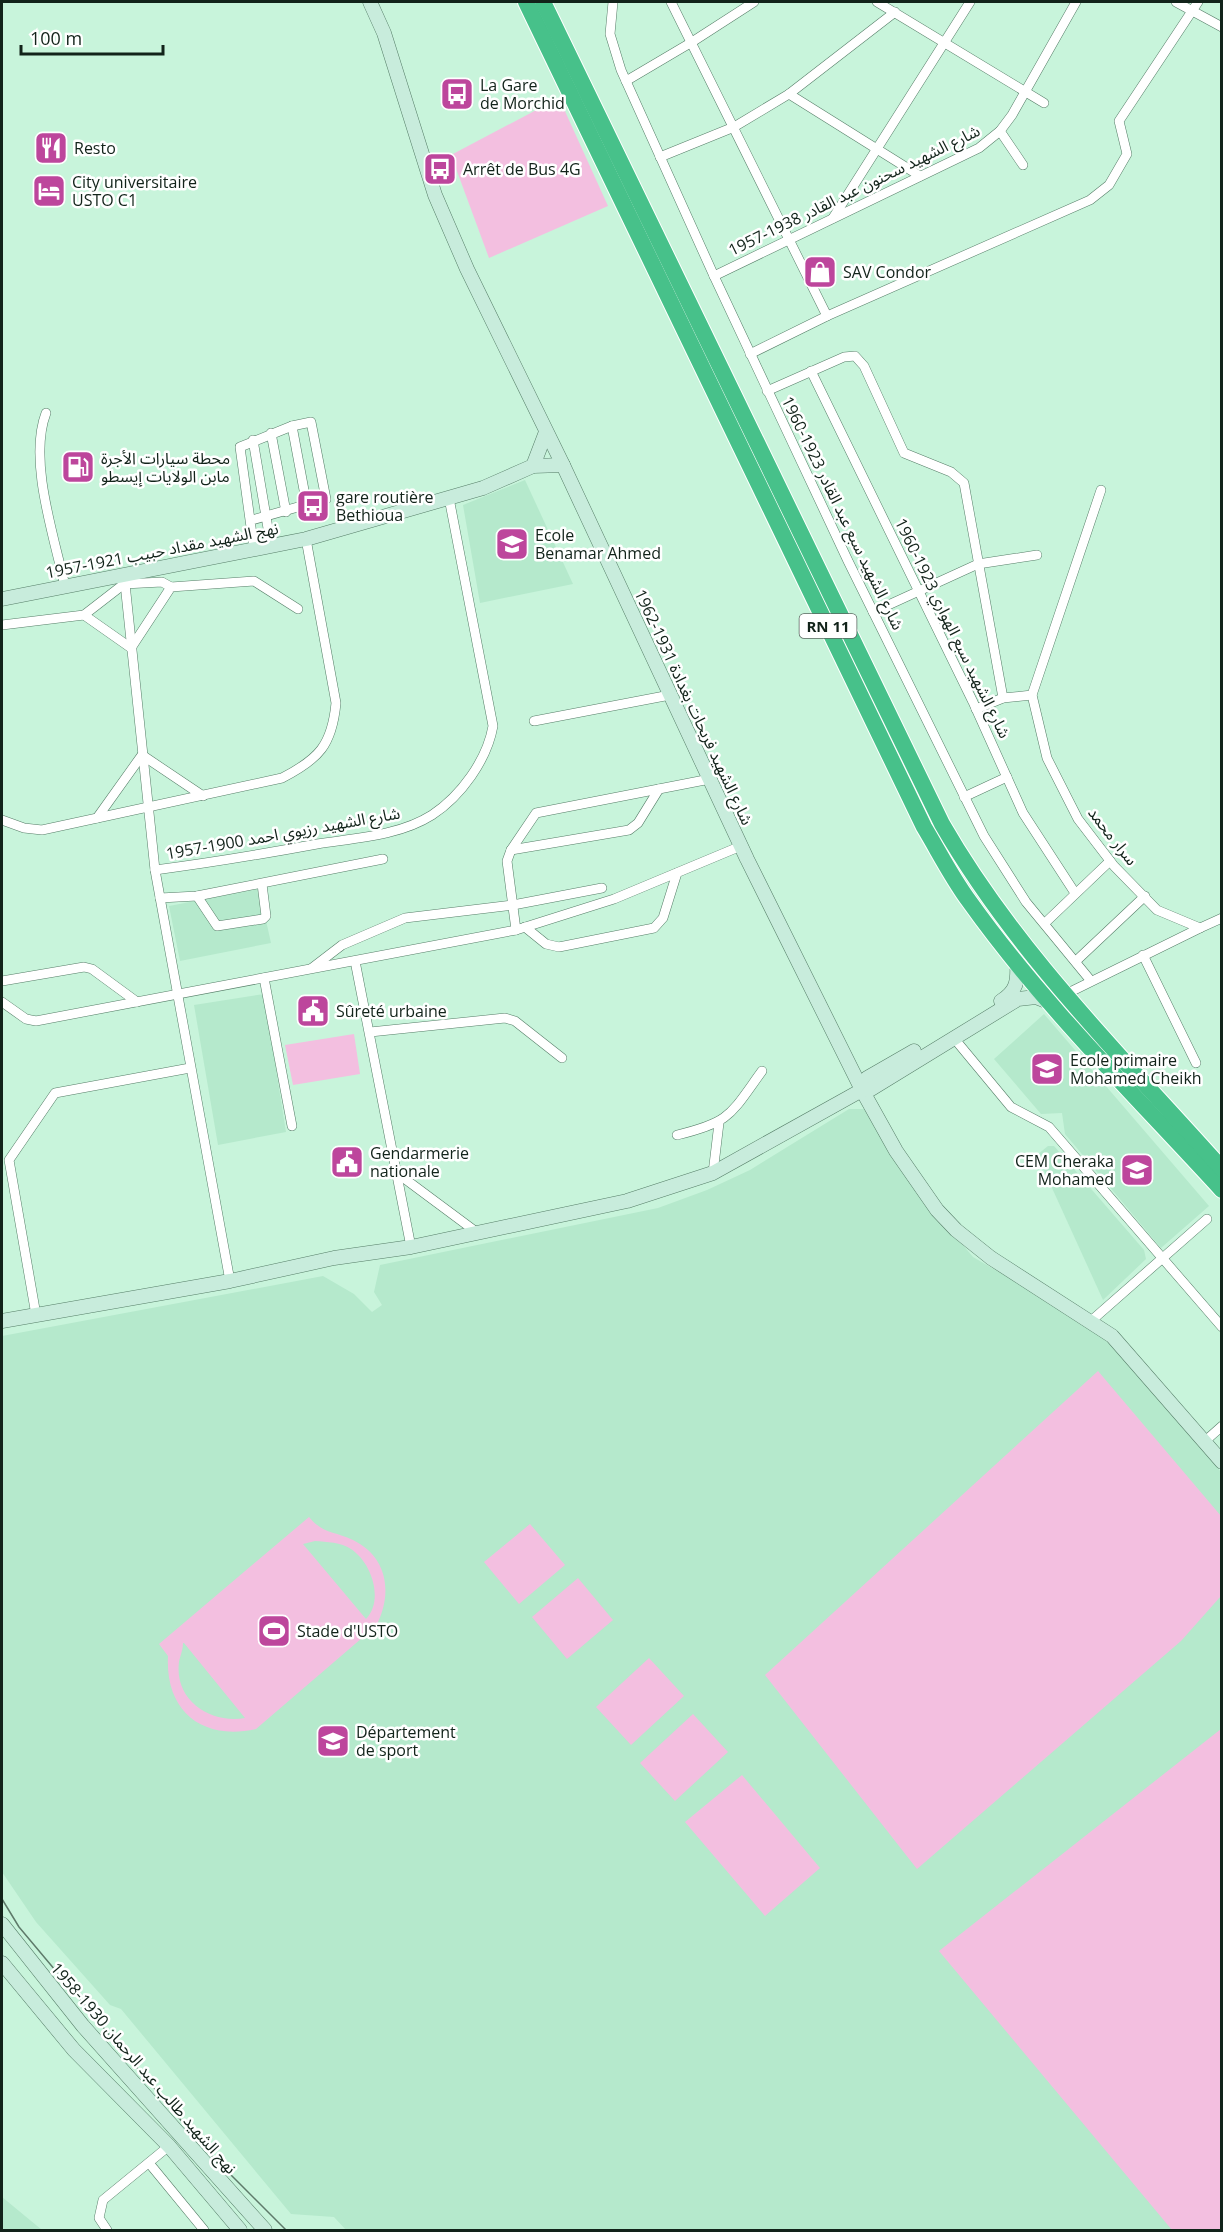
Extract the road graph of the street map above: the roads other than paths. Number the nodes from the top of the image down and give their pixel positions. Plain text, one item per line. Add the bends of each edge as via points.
1 (370, 2) edge
2 (526, 2) edge
3 (543, 2) edge
4 (613, 2) edge
5 (671, 2) edge
6 (754, 2) edge
7 (877, 2) edge
8 (970, 2) edge
9 (1076, 2) edge
10 (1176, 2) edge
11 (1198, 2) edge
12 (1192, 11) junction
13 (895, 12) junction
14 (1221, 27) edge
15 (692, 42) junction
16 (943, 42) junction
17 (626, 81) junction
18 (1025, 93) junction
19 (789, 94) junction
20 (1044, 103) dead end
21 (734, 127) junction
22 (1000, 131) junction
23 (877, 149) junction
24 (660, 157) junction
25 (1023, 165) dead end
26 (920, 176) junction
27 (833, 218) junction
28 (789, 239) junction
29 (714, 276) junction
30 (827, 316) junction
31 (750, 354) junction
32 (811, 372) junction
33 (767, 391) junction
34 (46, 413) dead end
35 (292, 426) junction
36 (546, 432) junction
37 (271, 433) junction
38 (253, 440) junction
39 (562, 465) junction
40 (533, 466) junction
41 (1101, 490) dead end
42 (449, 498) junction
43 (307, 506) junction
44 (286, 512) junction
45 (268, 516) junction
46 (252, 520) junction
47 (306, 539) junction
48 (271, 546) junction
49 (254, 549) junction
50 (1037, 555) dead end
51 (978, 564) junction
52 (124, 579) junction
53 (65, 586) junction
54 (171, 587) junction
55 (918, 590) junction
56 (2, 599) edge
57 (298, 609) dead end
58 (873, 612) junction
59 (84, 615) junction
60 (2, 625) edge
61 (131, 648) junction
62 (670, 695) junction
63 (1032, 695) junction
64 (1003, 698) junction
65 (976, 709) junction
66 (534, 721) dead end
67 (142, 754) junction
68 (1007, 777) junction
69 (710, 779) junction
70 (659, 789) junction
71 (203, 795) junction
72 (964, 797) junction
73 (148, 808) junction
74 (97, 818) junction
75 (2, 820) edge
76 (741, 846) junction
77 (511, 850) junction
78 (383, 859) dead end
79 (1110, 861) junction
80 (154, 870) junction
81 (677, 873) junction
82 (262, 884) junction
83 (602, 888) dead end
84 (1075, 893) junction
85 (197, 896) junction
86 (1144, 896) junction
87 (160, 898) junction
88 (513, 905) junction
89 (1221, 918) edge
90 (1045, 923) junction
91 (521, 928) junction
92 (1200, 928) junction
93 (1143, 956) junction
94 (355, 961) junction
95 (1076, 961) junction
96 (1017, 963) junction
97 (310, 970) junction
98 (264, 978) junction
99 (2, 981) edge
100 (1091, 981) junction
101 (177, 994) junction
102 (1066, 994) junction
103 (2, 1002) edge
104 (137, 1002) junction
105 (1051, 1003) junction
106 (370, 1032) junction
107 (950, 1034) junction
108 (562, 1059) dead end
109 (1196, 1063) dead end
110 (190, 1068) junction
111 (762, 1071) dead end
112 (862, 1090) junction
113 (718, 1123) junction
114 (292, 1126) dead end
115 (677, 1135) dead end
116 (1221, 1169) edge
117 (398, 1173) junction
118 (713, 1173) junction
119 (1221, 1190) edge
120 (1207, 1219) dead end
121 (479, 1234) junction
122 (411, 1247) junction
123 (1163, 1259) junction
124 (230, 1281) junction
125 (36, 1316) junction
126 (1091, 1321) junction
127 (2, 1322) edge
128 (1221, 1327) edge
129 (1221, 1426) edge
130 (1204, 1442) junction
131 (1221, 1462) edge
132 (2, 1924) edge
133 (2, 1966) edge
134 (169, 2146) junction
135 (149, 2163) junction
136 (107, 2230) edge
137 (204, 2230) edge
138 (240, 2230) edge
139 (265, 2230) edge

1 - 36 main road, شارع الشهيد فريحات بغدادة 1931-1962 via 384,33 435,195
2 - 96 highway, RN 11 via 924,827 969,901
3 - 102 highway, RN 11 via 942,824 983,890
4 - 17 street, شارع الشهيد سبع عبد القادر 1923-1960 via 610,34
5 - 15 street
6 - 15 street
7 - 13 street
8 - 16 street
9 - 18 street, شارع الشهيد سحنون عبد القادر 1938-1957
10 - 12 street
11 - 12 street
12 - 14 street
12 - 30 street via 1119,121 1127,154 1109,185 1090,200
13 - 16 street
13 - 19 street
15 - 17 street
15 - 21 street
16 - 18 street
16 - 23 street
17 - 24 street, شارع الشهيد سبع عبد القادر 1923-1960
18 - 20 street
18 - 22 street, شارع الشهيد سحنون عبد القادر 1938-1957
19 - 21 street
19 - 23 street
21 - 24 street
21 - 28 street
22 - 25 street
22 - 26 street, شارع الشهيد سحنون عبد القادر 1938-1957 via 979,148
23 - 26 street
23 - 27 street
24 - 29 street, شارع الشهيد سبع عبد القادر 1923-1960
26 - 27 street, شارع الشهيد سحنون عبد القادر 1938-1957
27 - 28 street, شارع الشهيد سحنون عبد القادر 1938-1957
28 - 29 street, شارع الشهيد سحنون عبد القادر 1938-1957
28 - 30 street
29 - 31 street, شارع الشهيد سبع عبد القادر 1923-1960
30 - 31 street
31 - 33 street, شارع الشهيد سبع عبد القادر 1923-1960
32 - 33 street
32 - 51 street via 844,357 855,356 864,366 904,453 951,472 964,483
32 - 55 street, شارع الشهيد سبع الهواري 1923-1960
33 - 58 street, شارع الشهيد سبع عبد القادر 1923-1960
34 - 53 street via 39,439 39,462
35 - 37 street
35 - 43 street
35 - 43 street via 311,422 327,494 327,499
36 - 39 main road, شارع الشهيد فريحات بغدادة 1931-1962
36 - 40 main road
37 - 38 street
37 - 44 street
38 - 45 street
38 - 46 street via 244,444 240,452
39 - 40 main road
39 - 62 main road, شارع الشهيد فريحات بغدادة 1931-1962
40 - 42 main road, نهج الشهيد مقداد حبيب 1921-1957
41 - 63 street
42 - 47 main road, نهج الشهيد مقداد حبيب 1921-1957
42 - 80 street, شارع الشهيد رزيوي احمد 1900-1957 via 493,726 488,747 460,788 432,815 408,826
43 - 44 street
44 - 45 street
45 - 46 street
45 - 48 street
46 - 49 street
47 - 48 main road, نهج الشهيد مقداد حبيب 1921-1957
47 - 71 street via 334,681 334,728 321,750 303,767 282,778
48 - 49 main road, نهج الشهيد مقداد حبيب 1921-1957
49 - 52 main road, نهج الشهيد مقداد حبيب 1921-1957
50 - 51 street
51 - 55 street
51 - 64 street
52 - 53 main road, نهج الشهيد مقداد حبيب 1921-1957
52 - 54 street via 162,582
52 - 59 street
52 - 61 street
53 - 56 main road, نهج الشهيد مقداد حبيب 1921-1957
54 - 57 street via 254,580
54 - 61 street
55 - 58 street
55 - 65 street, شارع الشهيد سبع الهواري 1923-1960
58 - 72 street, شارع الشهيد سبع عبد القادر 1923-1960
59 - 60 street
59 - 61 street
61 - 67 street
62 - 66 street
62 - 69 main road, شارع الشهيد فريحات بغدادة 1931-1962
63 - 64 street
63 - 79 street, سرار محمد via 1047,758 1078,819
64 - 65 street
65 - 68 street, شارع الشهيد سبع الهواري 1923-1960
67 - 71 street
67 - 73 street
67 - 74 street
68 - 72 street
68 - 84 street, شارع الشهيد سبع الهواري 1923-1960 via 1023,813
69 - 70 street
69 - 76 main road, شارع الشهيد فريحات بغدادة 1931-1962
70 - 77 street via 540,811
70 - 77 street via 638,824 629,830
71 - 73 street
72 - 90 street, شارع الشهيد سبع عبد القادر 1923-1960 via 1011,881
73 - 74 street
73 - 80 street
74 - 75 street via 42,830
76 - 81 street
76 - 112 main road, شارع الشهيد فريحات بغدادة 1931-1962
77 - 88 street via 507,861
78 - 82 street
79 - 84 street
79 - 86 street, سرار محمد
80 - 87 street
81 - 91 street via 597,905
81 - 91 street via 663,918 648,930 559,947 546,944
82 - 85 street
82 - 85 street via 266,916 233,925 217,926
83 - 88 street
84 - 90 street
85 - 87 street
86 - 92 street, سرار محمد via 1157,910
86 - 95 street
87 - 101 street
88 - 91 street
88 - 97 street via 405,918 342,945
89 - 92 street
90 - 95 street, شارع الشهيد سبع عبد القادر 1923-1960
91 - 94 street
92 - 93 street
93 - 100 street
93 - 109 street
94 - 97 street
94 - 106 street
95 - 100 street, شارع الشهيد سبع عبد القادر 1923-1960
96 - 105 highway, RN 11
96 - 107 main road via 1018,981 1010,995
97 - 98 street
98 - 101 street
98 - 114 street
99 - 104 street via 84,967
100 - 102 street
101 - 104 street
101 - 110 street
102 - 116 highway, RN 11
103 - 104 street via 36,1021
105 - 107 main road via 1036,997 1018,999
105 - 119 highway, RN 11
106 - 108 street via 505,1018 515,1021
106 - 117 street
107 - 112 main road via 867,1078
107 - 123 street via 1011,1107 1049,1126
110 - 124 street
110 - 125 street via 55,1093 9,1160
111 - 113 street via 733,1111
112 - 118 main road
112 - 126 main road, شارع الشهيد فريحات بغدادة 1931-1962 via 896,1151 937,1210 956,1230 991,1258
113 - 115 street
113 - 118 street
117 - 121 street
117 - 122 street
118 - 121 main road via 627,1201
120 - 123 street
121 - 122 main road
122 - 124 main road via 334,1258
123 - 126 street
123 - 128 street
124 - 125 main road
125 - 127 main road
126 - 130 main road, شارع الشهيد فريحات بغدادة 1931-1962 via 1127,1352
129 - 130 street
130 - 131 main road, شارع الشهيد فريحات بغدادة 1931-1962
132 - 139 main road, نهج الشهيد طالب عبد الرحمان 1930-1958 via 83,2026
133 - 134 main road, نهج الشهيد طالب عبد الرحمان 1930-1958 via 74,2050
134 - 135 street
134 - 138 main road, نهج الشهيد طالب عبد الرحمان 1930-1958
135 - 136 street via 103,2200 99,2218
135 - 137 street

